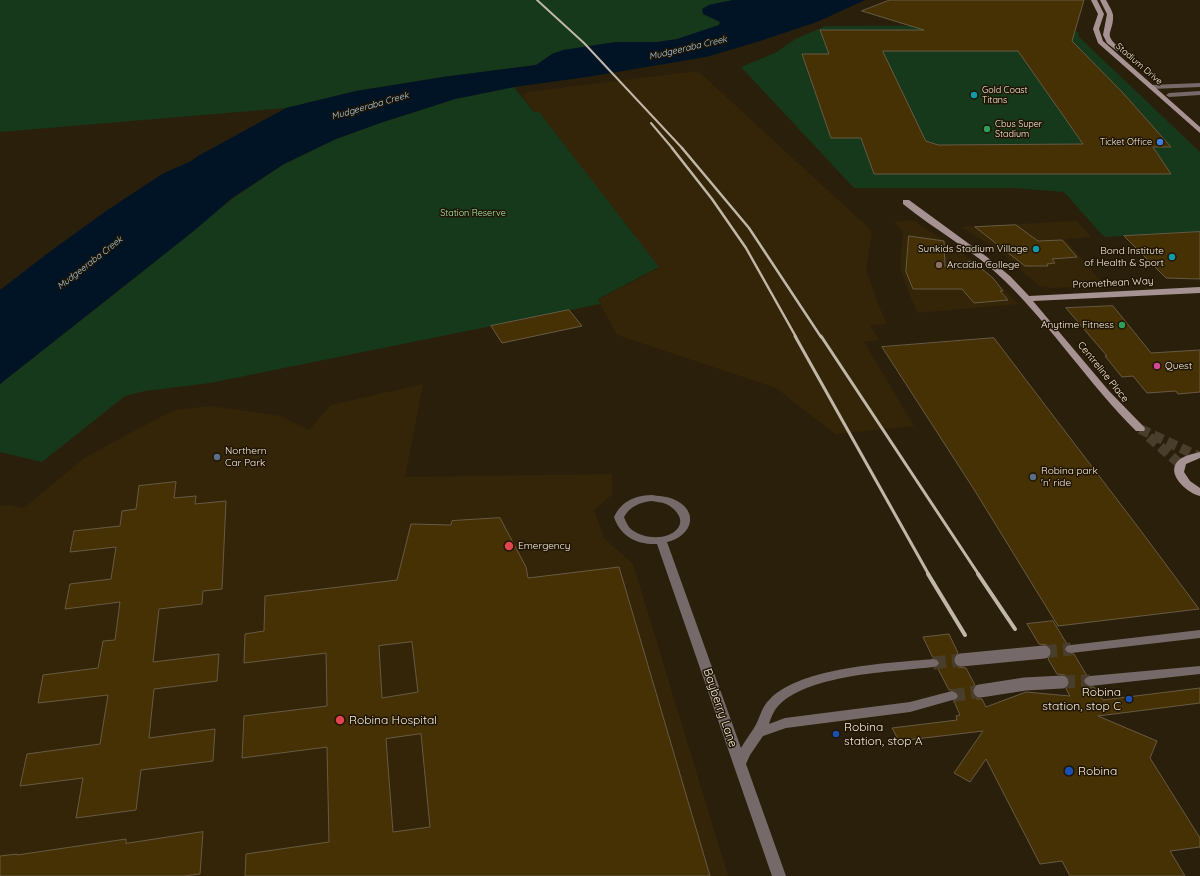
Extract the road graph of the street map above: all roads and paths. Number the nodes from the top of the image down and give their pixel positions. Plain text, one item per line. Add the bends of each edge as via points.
1 (1094, 0) edge
2 (1103, 0) edge
3 (1200, 85) edge
4 (1151, 87) junction
5 (1160, 87) junction
6 (1200, 93) edge
7 (1169, 94) junction
8 (1200, 121) edge
9 (1200, 131) edge
10 (906, 202) dead end
11 (1200, 290) edge
12 (1026, 299) junction
13 (1140, 429) tunnel mouth
14 (1200, 455) edge
15 (1200, 493) edge
16 (661, 540) junction
17 (1200, 634) edge
18 (1070, 649) tunnel mouth
19 (1044, 652) tunnel mouth
20 (961, 660) tunnel mouth
21 (933, 663) tunnel mouth
22 (1200, 670) edge
23 (1090, 681) tunnel mouth
24 (1062, 682) tunnel mouth
25 (980, 690) tunnel mouth
26 (952, 696) tunnel mouth
27 (757, 733) junction
28 (740, 764) junction
29 (779, 876) edge

1 - 4 street, Stadium Drive via 1101,14 1096,29 1098,39
2 - 5 street, Stadium Drive via 1110,14 1106,35 1109,42
3 - 5 street
4 - 5 street
4 - 9 street, Stadium Drive
5 - 7 street, Stadium Drive
6 - 7 street
7 - 8 street, Stadium Drive
10 - 12 street, Centreline Place via 984,259 1007,278
11 - 12 street, Promethean Way
12 - 13 street, Centreline Place via 1121,412
14 - 15 street via 1186,459 1180,464 1178,473 1188,486
16 - 16 street via 640,539 630,535 620,523 619,517 626,506 642,499 660,499 675,504 685,515 684,528 678,534
16 - 28 street, Bayberry Lane
17 - 18 street
19 - 20 street, bridge
21 - 27 street via 817,680 799,685 774,701
22 - 23 street
24 - 25 street, bridge
26 - 27 street via 910,707 785,723
27 - 28 street via 747,746
28 - 29 street, Bayberry Lane

